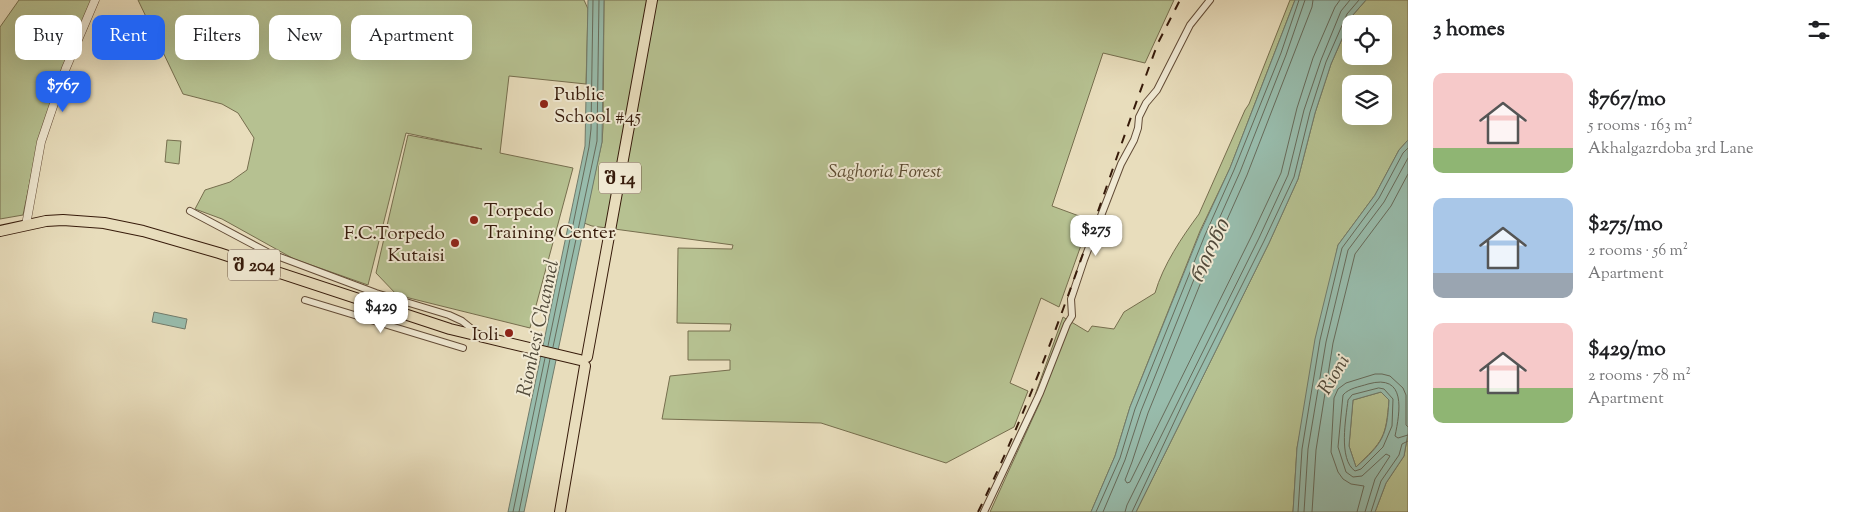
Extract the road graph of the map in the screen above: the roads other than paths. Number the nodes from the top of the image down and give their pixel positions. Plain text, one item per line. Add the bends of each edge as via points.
1 (95, 0) edge
2 (652, 0) edge
3 (1210, 0) edge
4 (190, 211) dead end
5 (26, 225) junction
6 (0, 231) edge
7 (306, 300) dead end
8 (477, 336) junction
9 (463, 348) dead end
10 (584, 361) junction
11 (560, 512) edge
12 (984, 512) edge

1 - 5 street via 40,142
2 - 10 main road, შ 14
3 - 12 street via 1190,25 1139,118 1134,140 1121,164 1071,298 1072,316
4 - 8 street via 269,253 376,293 449,315 471,328
5 - 6 main road, შ 204
5 - 8 main road, შ 204 via 63,220 104,223 143,231
7 - 9 street
8 - 10 main road, შ 204
10 - 11 main road

